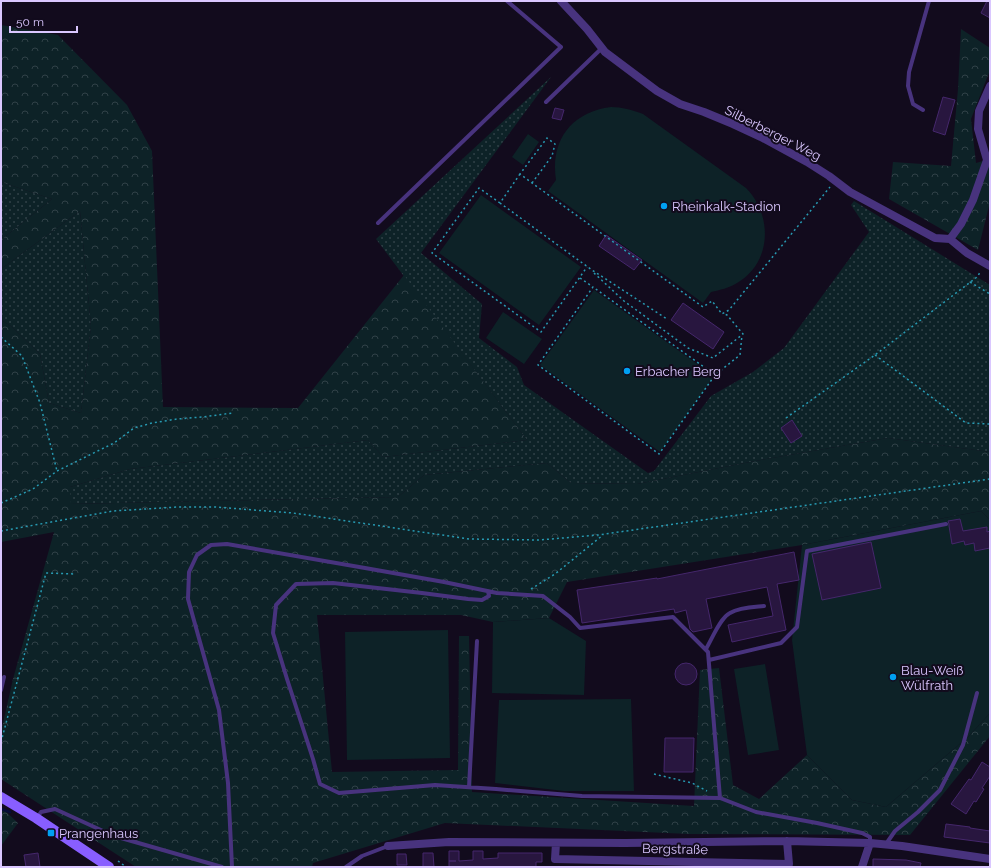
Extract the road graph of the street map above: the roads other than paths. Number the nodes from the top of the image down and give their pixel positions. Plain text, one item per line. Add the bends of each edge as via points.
1 (507, 1) edge
2 (561, 1) edge
3 (929, 1) edge
4 (602, 48) junction
5 (990, 86) edge
6 (546, 102) dead end
7 (923, 110) dead end
8 (378, 223) dead end
9 (950, 239) junction
10 (988, 264) edge
11 (946, 524) dead end
12 (488, 591) junction
13 (764, 606) dead end
14 (477, 641) dead end
15 (706, 650) junction
16 (709, 660) junction
17 (4, 677) dead end
18 (1, 690) edge
19 (977, 693) dead end
20 (469, 787) junction
21 (1, 797) edge
22 (720, 798) junction
23 (36, 818) junction
24 (787, 842) junction
25 (556, 843) junction
26 (870, 843) junction
27 (886, 844) junction
28 (388, 846) joint
29 (990, 859) edge
30 (110, 867) edge
31 (222, 867) edge
32 (232, 867) edge
33 (346, 867) edge
34 (862, 867) edge

1 - 8 lane via 561,47
2 - 4 street, Silberberger Weg
3 - 7 lane via 908,72 908,86 913,104
4 - 6 lane
4 - 9 street, Silberberger Weg via 657,91 680,104 761,137 807,162 850,192 921,231 935,238
5 - 9 street via 979,111 978,129 987,160 973,200
9 - 10 street via 967,253
11 - 16 lane via 807,551 797,627 781,643
12 - 15 lane via 543,596 570,616 580,628 673,617
12 - 20 lane via 489,596 482,600 333,583 296,584 276,605 273,633 320,784 339,793 435,785
12 - 32 lane via 227,544 211,545 198,555 189,572 188,599 219,710 228,783
13 - 15 lane via 729,613
14 - 20 lane
15 - 16 lane
16 - 22 lane
17 - 18 lane
19 - 27 lane via 963,745 940,790 895,831
20 - 22 lane via 582,796
21 - 23 street
22 - 26 lane via 756,812 862,833 870,837
23 - 30 street
23 - 31 lane via 41,812 55,809 114,836
24 - 25 street, Bergstraße
24 - 25 street, Bergstraße via 789,864 555,859
24 - 26 street, Bergstraße
25 - 28 street, Bergstraße via 450,842
26 - 27 street, Bergstraße
26 - 34 street
27 - 29 street, Bergstraße
28 - 33 lane via 362,856

